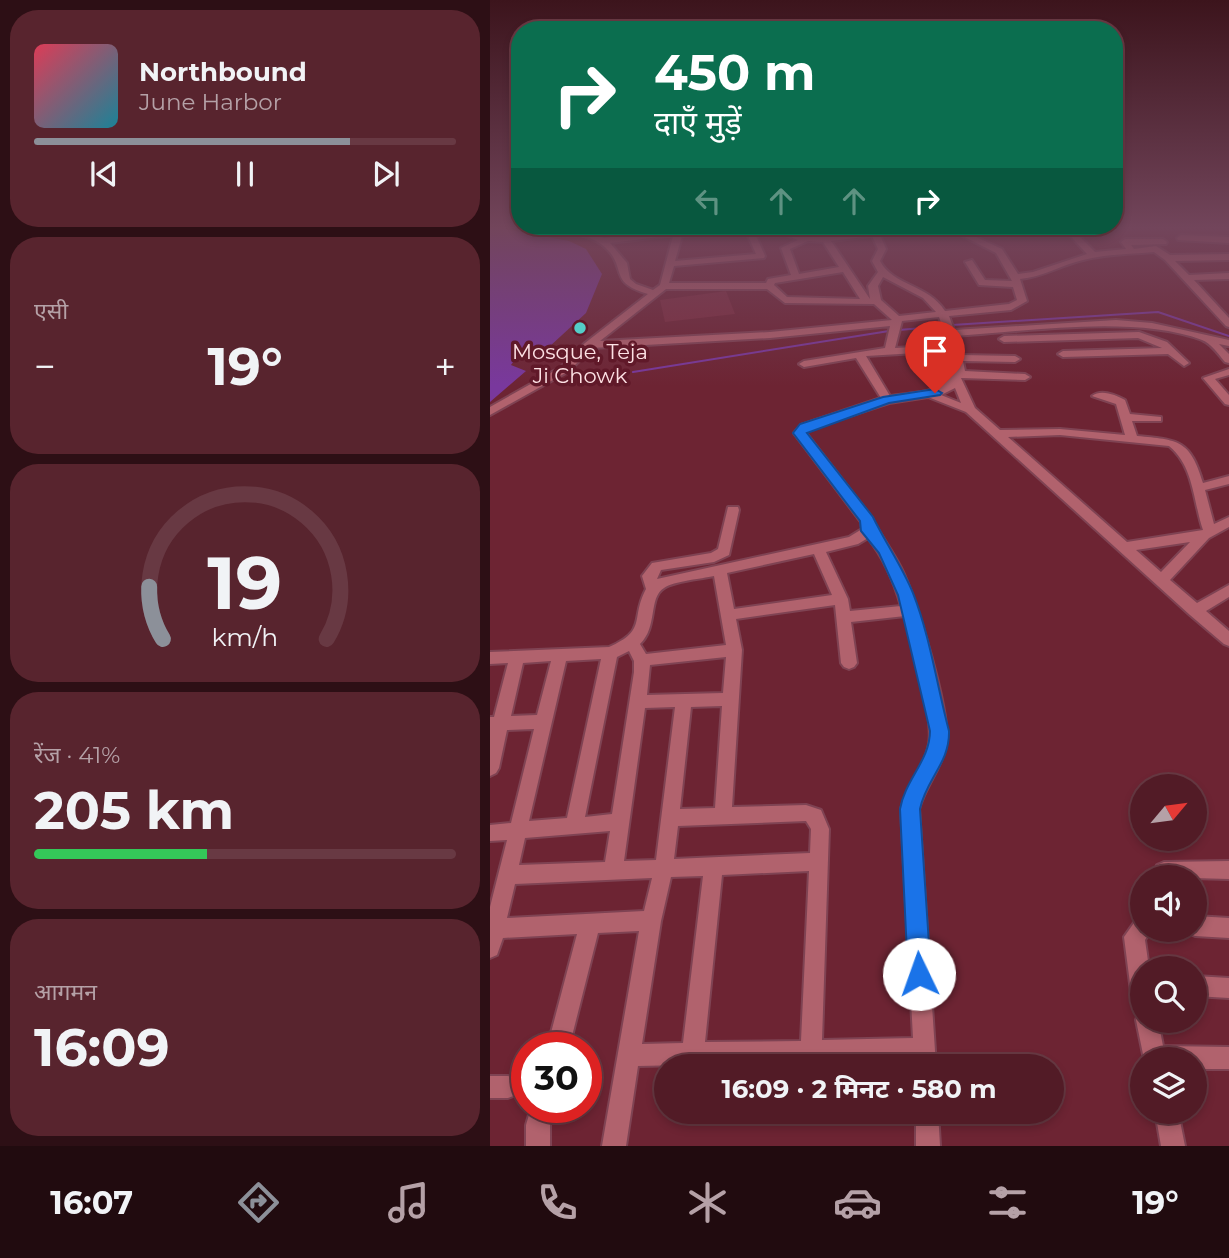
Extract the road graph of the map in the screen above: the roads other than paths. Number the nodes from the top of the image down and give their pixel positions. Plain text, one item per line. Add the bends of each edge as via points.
1 (626, 279) edge
2 (665, 279) edge
3 (721, 279) edge
4 (781, 279) edge
5 (853, 279) edge
6 (877, 279) edge
7 (897, 279) edge
8 (980, 279) edge
9 (1023, 279) edge
10 (1188, 279) edge
11 (1016, 281) junction
12 (773, 282) junction
13 (721, 285) junction
14 (664, 286) junction
15 (654, 293) junction
16 (872, 301) junction
17 (1213, 304) junction
18 (1229, 304) edge
19 (1227, 319) edge
20 (896, 323) junction
21 (951, 335) junction
22 (1094, 336) junction
23 (1208, 338) junction
24 (1229, 343) edge
25 (589, 345) junction
26 (890, 346) junction
27 (1171, 351) junction
28 (1103, 352) junction
29 (859, 354) junction
30 (1063, 354) dead end
31 (1015, 359) dead end
32 (1229, 360) edge
33 (1184, 363) dead end
34 (804, 364) dead end
35 (1229, 372) edge
36 (959, 377) junction
37 (1025, 377) dead end
38 (929, 394) junction
39 (1098, 396) dead end
40 (887, 400) junction
41 (1229, 402) edge
42 (970, 410) junction
43 (490, 412) edge
44 (1127, 417) junction
45 (1157, 419) dead end
46 (998, 434) junction
47 (1132, 438) junction
48 (1229, 480) edge
49 (1198, 488) junction
50 (733, 510) dead end
51 (1229, 521) edge
52 (869, 531) junction
53 (1207, 533) junction
54 (1122, 547) junction
55 (818, 549) junction
56 (720, 571) junction
57 (1161, 582) junction
58 (653, 588) junction
59 (1229, 590) edge
60 (841, 599) junction
61 (909, 610) junction
62 (1195, 611) junction
63 (727, 615) junction
64 (844, 617) junction
65 (1229, 640) edge
66 (632, 644) junction
67 (734, 650) junction
68 (610, 653) junction
69 (560, 655) junction
70 (517, 657) junction
71 (490, 658) edge
72 (642, 660) junction
73 (849, 663) dead end
74 (732, 699) junction
75 (684, 701) junction
76 (638, 702) junction
77 (545, 722) junction
78 (496, 724) edge
79 (490, 768) edge
80 (723, 815) junction
81 (670, 818) junction
82 (621, 822) junction
83 (575, 826) junction
84 (520, 831) junction
85 (490, 834) edge
86 (819, 862) junction
87 (713, 866) junction
88 (664, 868) junction
89 (613, 870) junction
90 (1207, 870) edge
91 (1229, 870) edge
92 (509, 875) junction
93 (496, 900) edge
94 (651, 921) junction
95 (590, 924) junction
96 (1207, 927) edge
97 (1229, 928) edge
98 (492, 941) edge
99 (1207, 987) edge
100 (1229, 988) edge
101 (562, 1032) edge
102 (811, 1050) junction
103 (693, 1053) junction
104 (876, 1054) edge
105 (924, 1054) edge
106 (629, 1055) junction
107 (1207, 1058) edge
108 (1229, 1058) edge
109 (538, 1123) edge
110 (927, 1124) edge
111 (1169, 1124) edge
112 (538, 1146) edge
113 (614, 1146) edge
114 (928, 1146) edge
115 (1173, 1146) edge

1 - 15 street
2 - 14 street
3 - 13 street
4 - 12 street
5 - 16 street
6 - 16 street
7 - 21 street via 925,294
8 - 11 street
9 - 11 street
10 - 17 street
11 - 21 street via 1022,301
12 - 13 street
12 - 16 street via 785,300
13 - 14 street
14 - 15 street
15 - 25 street
16 - 20 street
17 - 18 street
17 - 19 street
20 - 21 street
20 - 25 street
20 - 26 street
21 - 22 street
21 - 23 street via 1116,323
21 - 26 street
21 - 31 street
21 - 36 street
22 - 27 street via 1149,337
22 - 28 street
23 - 24 street
23 - 32 street
25 - 43 street via 565,369
26 - 29 street
27 - 28 street
27 - 33 street
28 - 30 street
29 - 34 street
29 - 40 street
35 - 41 street via 1208,378
36 - 37 street
36 - 38 street via 950,387
36 - 42 street
38 - 40 street
38 - 42 street
39 - 44 street via 1118,399
40 - 52 street via 805,427 800,433 867,521
42 - 46 street
44 - 45 street
44 - 47 street
46 - 47 street via 1035,431
46 - 54 street
47 - 49 street via 1179,447 1193,467
48 - 49 street
49 - 53 street
50 - 58 street via 724,552 657,566 649,576
51 - 53 street
52 - 55 street via 853,541
52 - 61 street via 886,551
53 - 54 street
53 - 57 street
54 - 57 street
55 - 56 street
55 - 60 street
56 - 58 street
56 - 63 street
57 - 62 street
58 - 66 street via 644,631
59 - 62 street
60 - 63 street
60 - 64 street
61 - 64 street
61 - 105 street via 940,749 916,786 910,809
62 - 65 street
63 - 67 street
64 - 73 street
66 - 68 street
66 - 72 street
67 - 72 street
67 - 74 street
68 - 69 street
68 - 83 street
69 - 70 street
69 - 77 street
70 - 71 street
70 - 78 street
72 - 76 street
74 - 75 street
74 - 80 street
75 - 76 street
75 - 81 street
76 - 82 street
77 - 78 street
77 - 84 street
78 - 79 street
80 - 81 street
80 - 86 street via 815,816 820,829
81 - 88 street
82 - 83 street
82 - 89 street
83 - 84 street
84 - 85 street
84 - 92 street
86 - 87 street
86 - 102 street
87 - 88 street
87 - 103 street
88 - 89 street
88 - 94 street
89 - 92 street
90 - 91 street
92 - 93 street
93 - 98 street
94 - 95 street
94 - 106 street
95 - 98 street
95 - 101 street
96 - 97 street
99 - 100 street
102 - 103 street
102 - 104 street
103 - 106 street
106 - 113 street
107 - 108 street
109 - 112 street
110 - 114 street
111 - 115 street

